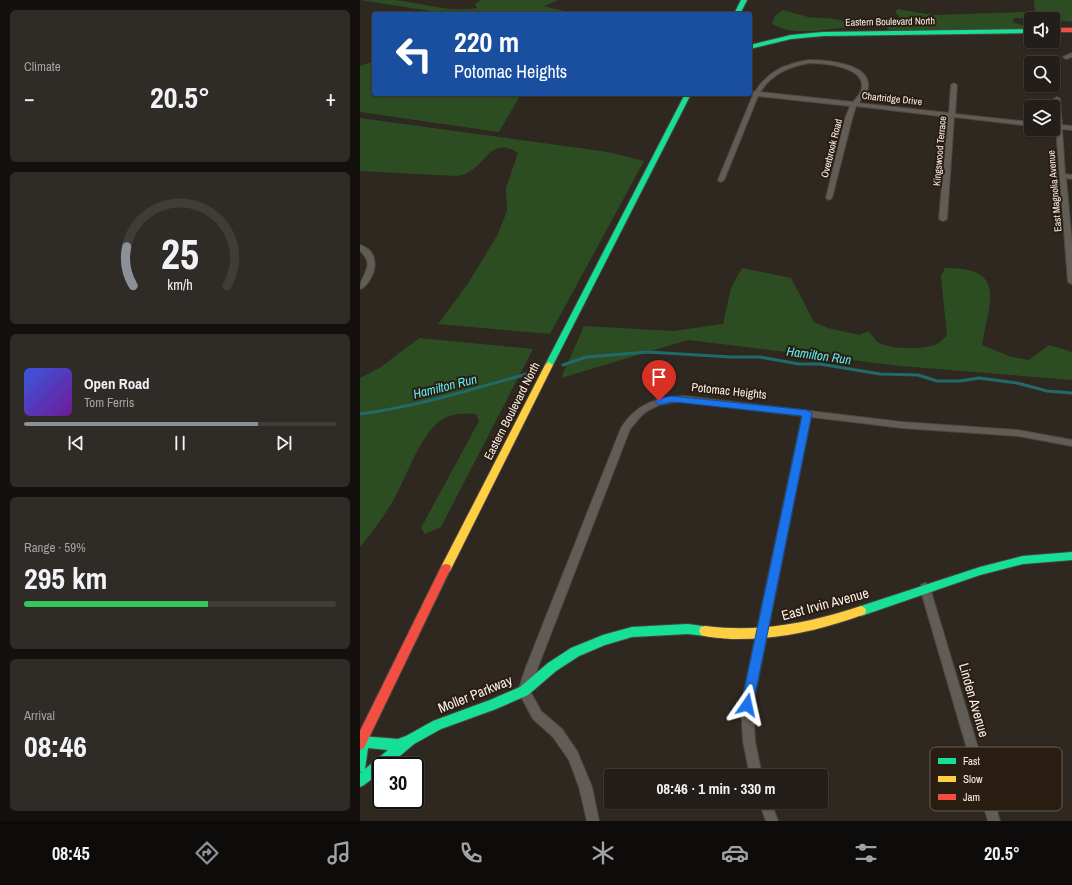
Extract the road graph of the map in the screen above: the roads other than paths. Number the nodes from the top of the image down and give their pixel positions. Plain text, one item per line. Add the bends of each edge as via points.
1 (744, 0) edge
2 (738, 12) edge
3 (1060, 30) edge
4 (1072, 30) edge
5 (1024, 31) edge
6 (752, 46) edge
7 (954, 85) dead end
8 (753, 93) edge
9 (687, 96) edge
10 (752, 96) edge
11 (854, 104) junction
12 (953, 115) junction
13 (1024, 123) edge
14 (1060, 127) edge
15 (1072, 128) edge
16 (1057, 136) edge
17 (1062, 176) junction
18 (1072, 177) edge
19 (721, 180) dead end
20 (829, 198) dead end
21 (943, 219) dead end
22 (360, 247) edge
23 (1072, 282) edge
24 (360, 287) edge
25 (807, 413) junction
26 (1072, 443) edge
27 (1072, 556) edge
28 (925, 588) junction
29 (761, 634) junction
30 (524, 691) junction
31 (410, 740) junction
32 (361, 743) edge
33 (972, 747) edge
34 (360, 766) edge
35 (754, 769) edge
36 (360, 781) edge
37 (767, 809) edge
38 (991, 811) edge
39 (593, 821) edge
40 (772, 821) edge
41 (994, 821) edge

1 - 2 main road
3 - 4 main road
5 - 6 main road, Eastern Boulevard North via 822,34 774,40
7 - 12 street, Kingswood Terrace
8 - 11 street, Chartridge Drive
8 - 11 street, Overbrook Road via 768,77 784,67 824,62 843,66 858,73 862,78 866,87
9 - 32 main road, Eastern Boulevard North via 419,620
10 - 19 street
11 - 12 street, Chartridge Drive
11 - 20 street, Overbrook Road
12 - 13 street, Chartridge Drive
12 - 21 street, Kingswood Terrace
14 - 15 street
16 - 17 street, East Magnolia Avenue
17 - 18 street
17 - 23 street, East Magnolia Avenue
22 - 24 street via 371,259 372,270
25 - 26 street, Potomac Heights via 902,425 1012,432
25 - 29 street
25 - 30 street, Potomac Heights via 672,399 659,401 639,411 626,428
27 - 28 main road, East Irvin Avenue via 1023,560
28 - 29 main road, East Irvin Avenue via 836,619
28 - 33 street, Linden Avenue
29 - 30 main road, East Irvin Avenue via 729,635 688,629 632,632 603,640 575,652 552,667
29 - 35 street via 747,705 748,734
30 - 31 main road, Moller Parkway via 437,725
30 - 39 street, Moller Parkway via 536,713 559,735 584,777
31 - 32 main road, Moller Parkway via 398,745
31 - 36 main road
32 - 34 main road, Eastern Boulevard North
37 - 40 street
38 - 41 street, Linden Avenue

